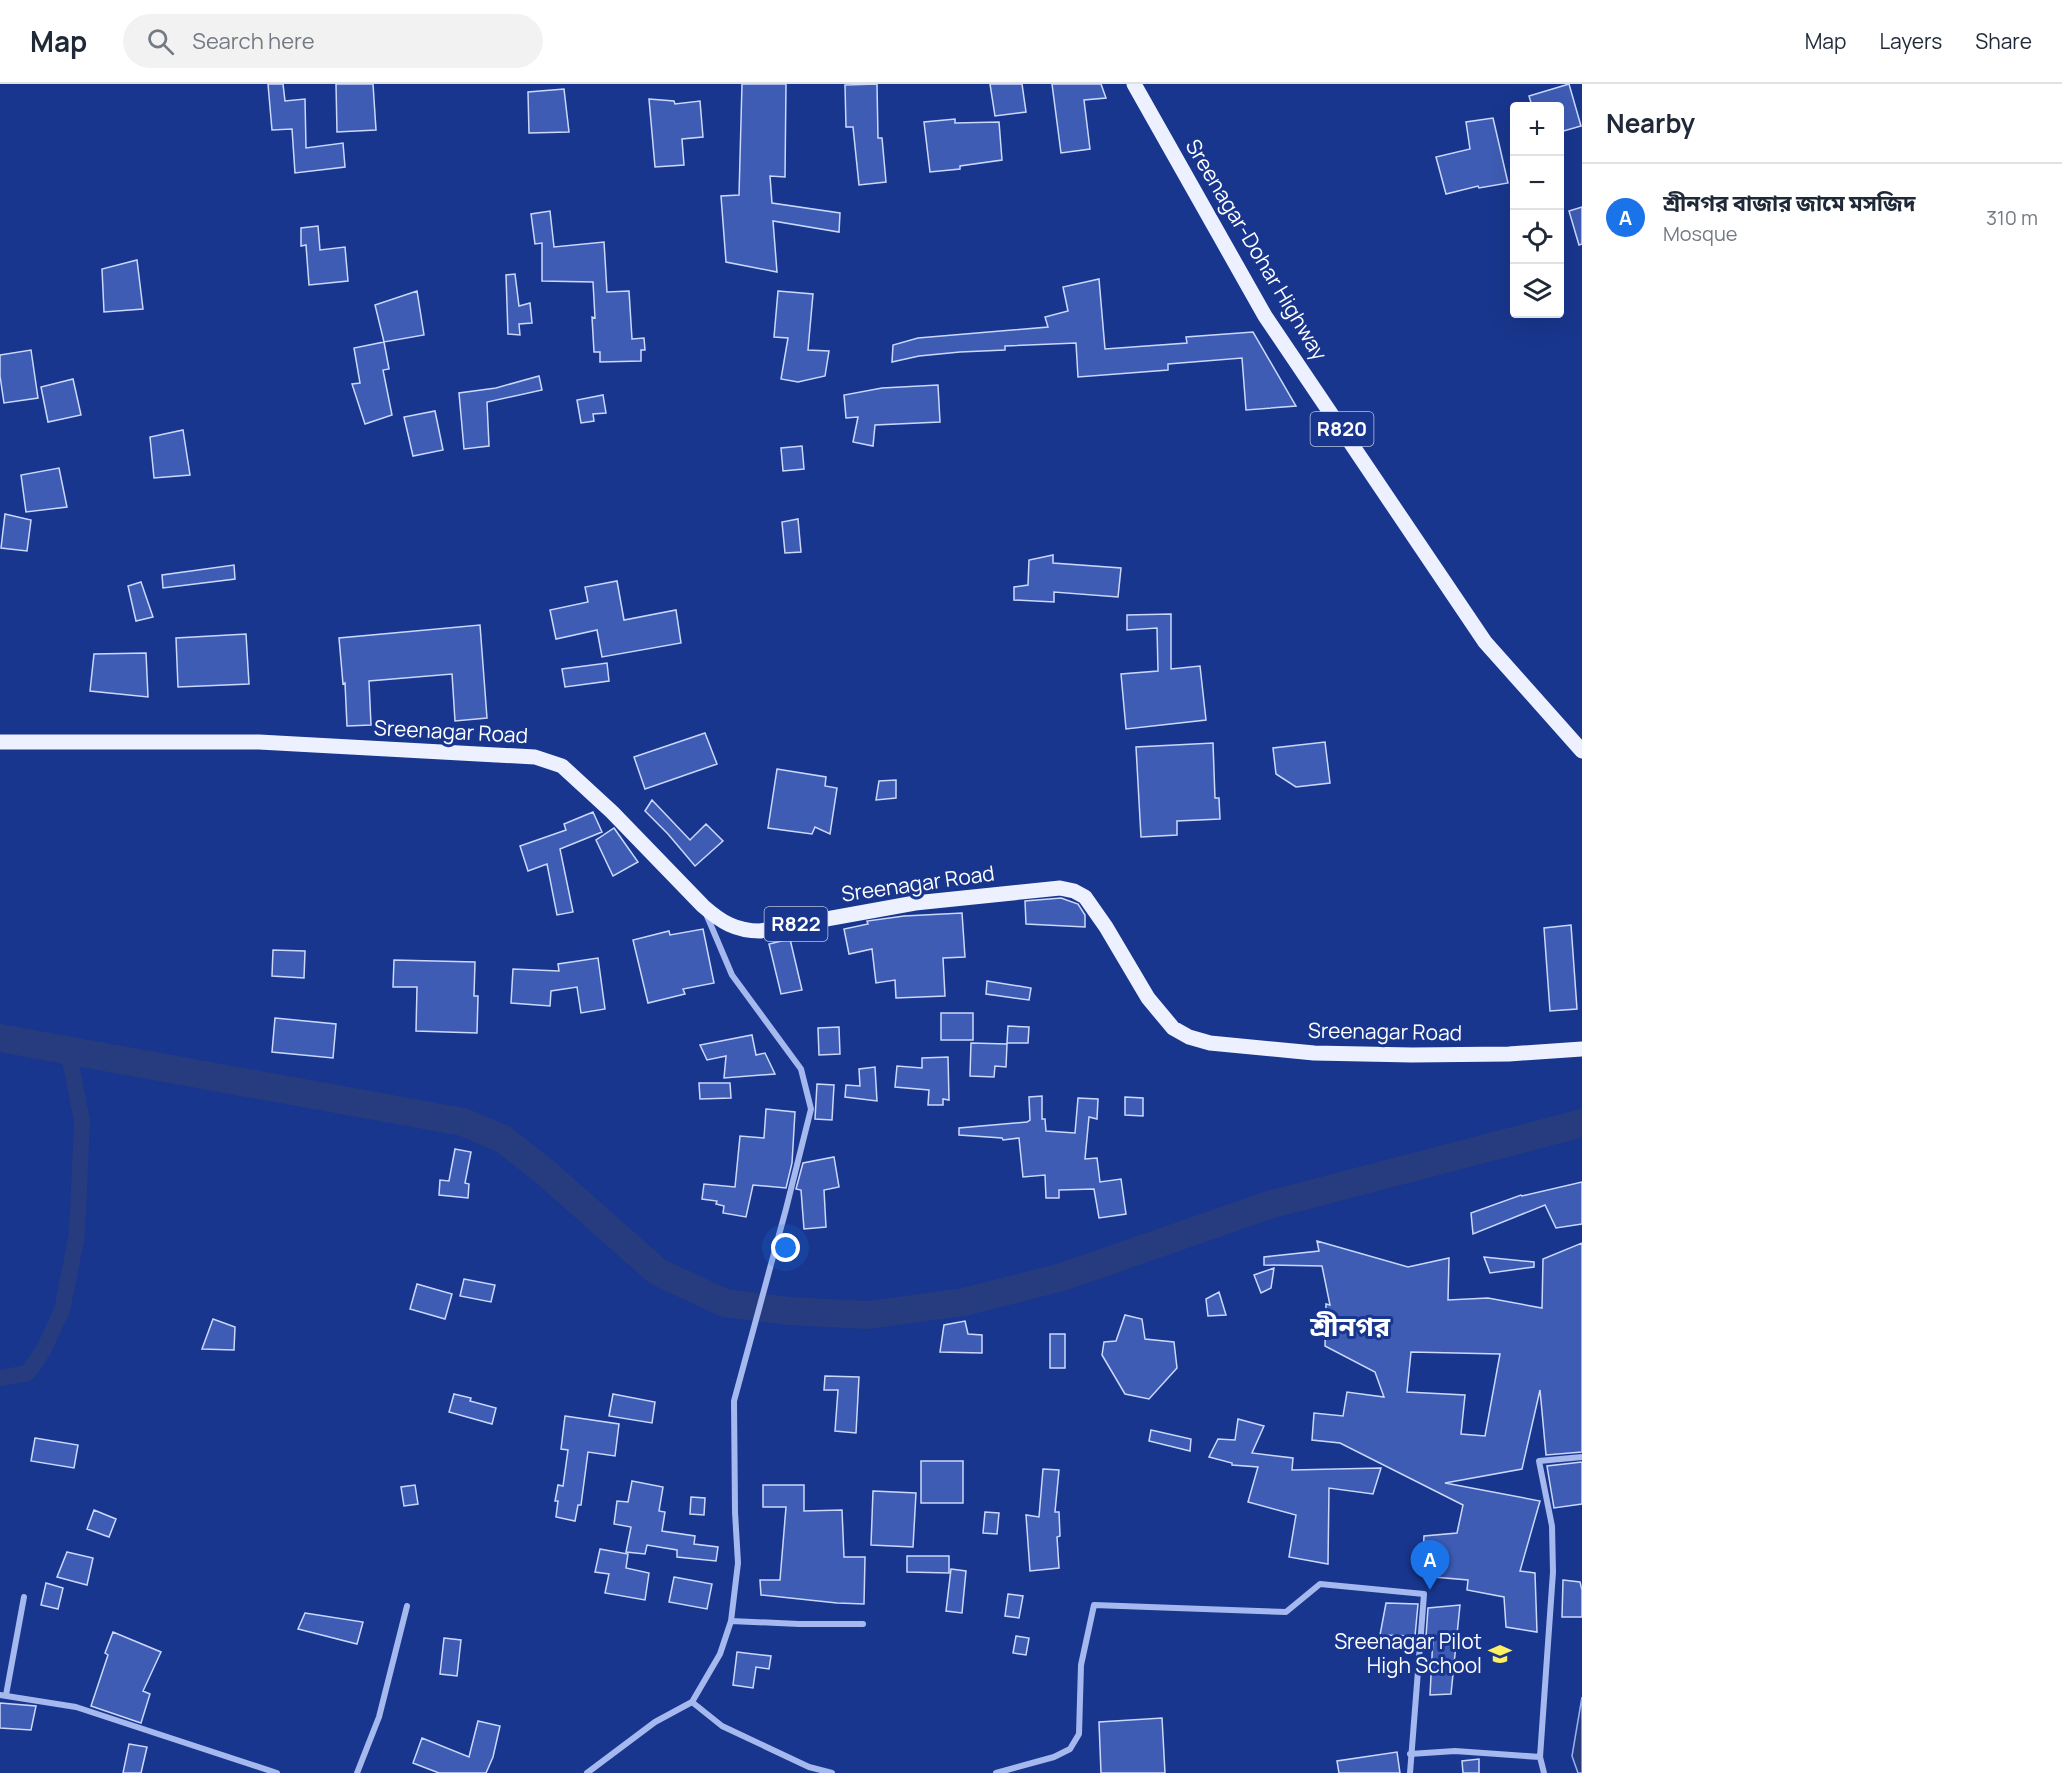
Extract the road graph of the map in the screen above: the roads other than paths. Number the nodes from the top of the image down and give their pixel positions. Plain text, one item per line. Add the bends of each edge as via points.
1 (1134, 84) edge
2 (0, 742) edge
3 (1582, 751) edge
4 (703, 906) junction
5 (1582, 1049) edge
6 (1582, 1457) edge
7 (24, 1597) dead end
8 (407, 1606) dead end
9 (731, 1621) junction
10 (863, 1624) dead end
11 (3, 1695) edge
12 (692, 1702) junction
13 (1410, 1754) junction
14 (1540, 1757) junction
15 (277, 1773) edge
16 (357, 1773) edge
17 (587, 1773) edge
18 (832, 1773) edge
19 (996, 1773) edge
20 (1410, 1773) edge
21 (1544, 1773) edge

1 - 3 main road, Sreenagar-Dohar Highway / R820 via 1265,315 1485,642
2 - 4 main road, Sreenagar Road / R822 via 259,742 535,757 562,766
4 - 5 main road, Sreenagar Road / R822 via 731,926 760,931 915,903 1060,888 1085,897 1148,998 1173,1028 1199,1040 1347,1054 1509,1054
4 - 9 street via 732,975 801,1069 811,1109 734,1401 738,1563
6 - 14 street via 1539,1461 1552,1526 1553,1572
7 - 11 street
8 - 16 street via 379,1717
9 - 10 street
9 - 12 street via 720,1654
11 - 15 street via 76,1707
12 - 17 street via 655,1722
12 - 18 street via 731,1731 809,1767
13 - 14 street via 1455,1751
13 - 19 street via 1424,1594 1320,1584 1286,1612 1094,1605 1082,1665 1079,1734 1070,1749 1054,1757
13 - 20 street
14 - 21 street

